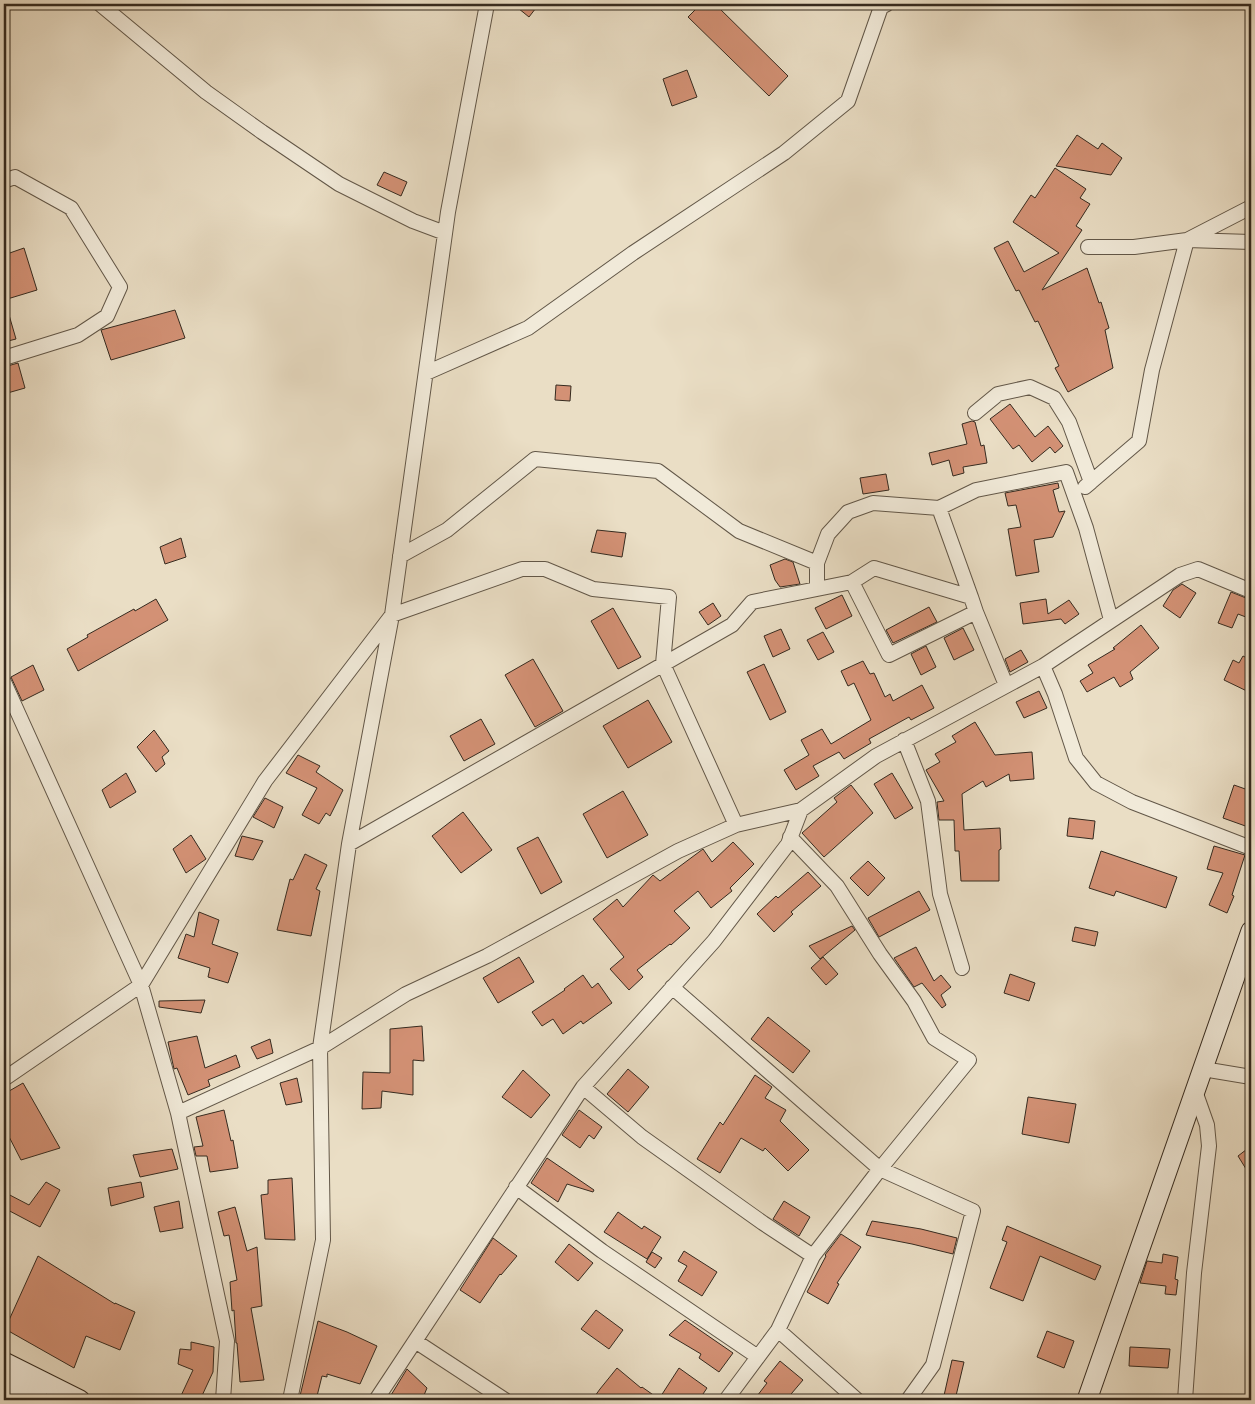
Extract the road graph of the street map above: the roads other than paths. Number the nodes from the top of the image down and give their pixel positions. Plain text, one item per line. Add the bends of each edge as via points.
1 (100, 4) edge
2 (488, 4) edge
3 (888, 4) edge
4 (4, 181) edge
5 (1251, 207) edge
6 (445, 233) junction
7 (1187, 240) junction
8 (1251, 242) edge
9 (1088, 247) dead end
10 (4, 358) edge
11 (426, 373) junction
12 (975, 413) dead end
13 (1092, 482) junction
14 (1074, 495) junction
15 (939, 508) junction
16 (400, 556) junction
17 (816, 563) junction
18 (852, 582) junction
19 (817, 589) junction
20 (1251, 591) edge
21 (971, 597) junction
22 (976, 612) junction
23 (392, 615) junction
24 (1111, 620) junction
25 (663, 664) junction
26 (1043, 666) junction
27 (4, 682) edge
28 (1006, 685) junction
29 (904, 740) junction
30 (801, 810) junction
31 (736, 825) junction
32 (790, 837) junction
33 (349, 844) junction
34 (1251, 848) edge
35 (1251, 931) edge
36 (962, 968) dead end
37 (142, 985) junction
38 (672, 988) junction
39 (320, 1048) junction
40 (1203, 1069) junction
41 (1251, 1077) edge
42 (4, 1079) edge
43 (583, 1087) junction
44 (1195, 1091) junction
45 (178, 1113) junction
46 (880, 1169) junction
47 (516, 1187) junction
48 (813, 1256) junction
49 (778, 1330) junction
50 (415, 1341) junction
51 (758, 1357) junction
52 (4, 1362) edge
53 (4, 1383) edge
54 (39, 1400) edge
55 (80, 1400) edge
56 (223, 1400) edge
57 (290, 1400) edge
58 (376, 1400) edge
59 (505, 1400) edge
60 (726, 1400) edge
61 (857, 1400) edge
62 (908, 1400) edge
63 (1087, 1400) edge
64 (1185, 1400) edge

1 - 6 street via 206,92 338,184
2 - 6 street
3 - 11 street via 881,7 848,100 784,154 633,253 528,328
4 - 10 street via 15,177 71,208 120,287 107,316 78,335
5 - 7 street
6 - 11 street
7 - 8 street
7 - 9 street via 1134,247
7 - 13 street via 1152,370 1139,441
11 - 16 street
12 - 13 street via 998,394 1030,387 1054,398 1070,422
13 - 14 street
14 - 15 street via 1066,472 976,490
14 - 24 street
15 - 17 street via 873,503 848,512 828,534
15 - 21 street
16 - 17 street via 447,530 535,459 658,471 738,531
16 - 23 street
17 - 19 street
18 - 19 street
18 - 21 street via 874,568
18 - 22 street via 889,655
19 - 25 street via 752,602 732,625
20 - 24 street via 1198,569 1180,574
21 - 22 street
22 - 28 street
23 - 25 street via 522,569 545,569 592,589 669,597
23 - 33 street
23 - 37 street via 265,781
24 - 26 street
25 - 31 street
25 - 33 street
26 - 28 street
26 - 34 street via 1076,758 1096,783 1132,802
27 - 37 street
28 - 29 street
29 - 30 street via 876,756
29 - 36 street via 928,801 940,894
30 - 31 street
30 - 32 street
31 - 39 street via 678,851 487,956 406,994
32 - 38 street via 788,844 714,941
32 - 46 street via 836,886 914,1001 934,1038 969,1060
33 - 39 street
35 - 40 street
37 - 42 street
37 - 45 street
38 - 43 street
38 - 46 street
39 - 45 street
39 - 57 street via 323,1240
40 - 41 street
40 - 44 street
43 - 47 street
43 - 48 street via 642,1137
44 - 63 street
44 - 64 street via 1207,1125 1209,1146 1194,1273
45 - 56 street via 228,1341
46 - 48 street
46 - 62 street via 973,1211 933,1365
47 - 50 street
47 - 51 street via 602,1251
48 - 49 street
49 - 51 street
49 - 61 street
50 - 58 street
50 - 59 street
51 - 60 street
52 - 55 street
53 - 54 street

